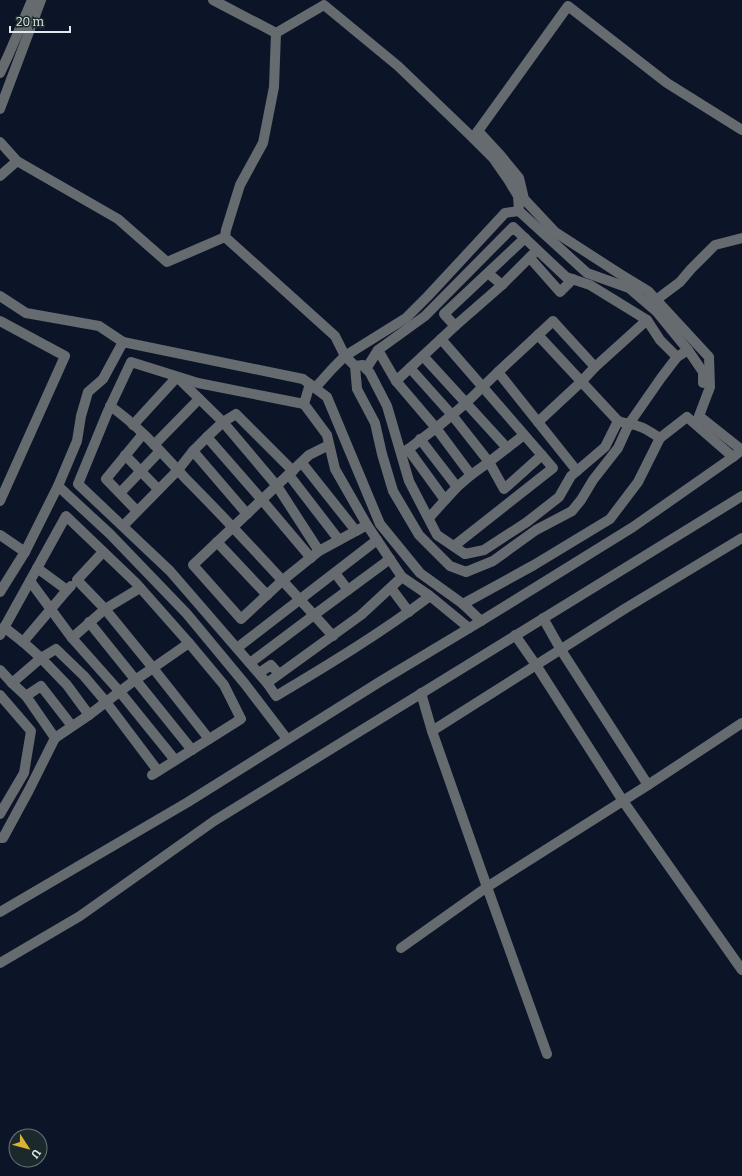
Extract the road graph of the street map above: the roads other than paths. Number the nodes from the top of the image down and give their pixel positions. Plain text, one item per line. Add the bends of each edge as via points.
1 (32, 0) edge
2 (42, 0) edge
3 (213, 0) edge
4 (325, 2) edge
5 (569, 3) edge
6 (276, 33) junction
7 (0, 73) edge
8 (0, 109) edge
9 (742, 130) edge
10 (475, 135) junction
11 (0, 142) edge
12 (17, 161) junction
13 (0, 176) edge
14 (519, 211) junction
15 (225, 237) junction
16 (525, 238) junction
17 (742, 238) edge
18 (538, 250) junction
19 (530, 258) junction
20 (488, 273) junction
21 (573, 279) junction
22 (502, 285) junction
23 (0, 296) edge
24 (656, 300) junction
25 (647, 320) junction
26 (0, 321) edge
27 (455, 326) junction
28 (538, 335) junction
29 (441, 339) junction
30 (123, 342) junction
31 (378, 350) junction
32 (688, 350) junction
33 (345, 356) junction
34 (423, 356) junction
35 (677, 357) junction
36 (355, 366) junction
37 (595, 367) junction
38 (410, 368) junction
39 (366, 369) junction
40 (498, 372) junction
41 (177, 377) junction
42 (396, 381) junction
43 (582, 382) junction
44 (313, 386) junction
45 (482, 387) junction
46 (199, 399) junction
47 (466, 403) junction
48 (304, 404) junction
49 (110, 406) junction
50 (452, 415) junction
51 (687, 417) junction
52 (618, 421) junction
53 (222, 422) junction
54 (538, 422) junction
55 (629, 424) junction
56 (133, 425) junction
57 (436, 428) junction
58 (143, 434) junction
59 (524, 435) junction
60 (207, 437) junction
61 (660, 438) junction
62 (420, 440) junction
63 (329, 445) junction
64 (157, 448) junction
65 (507, 448) junction
66 (742, 450) edge
67 (192, 451) junction
68 (405, 452) junction
69 (542, 454) junction
70 (125, 455) junction
71 (733, 457) junction
72 (489, 462) junction
73 (302, 463) junction
74 (178, 470) junction
75 (577, 471) junction
76 (141, 472) junction
77 (291, 473) junction
78 (472, 474) junction
79 (58, 486) junction
80 (277, 486) junction
81 (457, 487) junction
82 (158, 489) junction
83 (120, 493) junction
84 (742, 496) edge
85 (262, 500) junction
86 (445, 500) junction
87 (0, 501) edge
88 (138, 511) junction
89 (247, 514) junction
90 (429, 518) junction
91 (367, 525) junction
92 (123, 526) junction
93 (233, 527) junction
94 (356, 531) junction
95 (0, 535) edge
96 (742, 538) edge
97 (339, 540) junction
98 (377, 540) junction
99 (217, 542) junction
100 (454, 546) junction
101 (319, 551) junction
102 (25, 552) junction
103 (103, 552) junction
104 (311, 558) junction
105 (390, 559) junction
106 (37, 568) junction
107 (335, 573) junction
108 (402, 578) junction
109 (77, 580) junction
110 (283, 580) junction
111 (30, 581) junction
112 (140, 588) junction
113 (391, 588) junction
114 (67, 590) junction
115 (348, 590) junction
116 (0, 592) edge
117 (267, 596) junction
118 (430, 596) junction
119 (300, 599) junction
120 (463, 604) junction
121 (51, 609) junction
122 (105, 609) junction
123 (409, 612) junction
124 (314, 614) junction
125 (543, 618) junction
126 (481, 621) junction
127 (89, 622) junction
128 (469, 628) junction
129 (2, 631) edge
130 (515, 635) junction
131 (333, 636) junction
132 (72, 638) junction
133 (23, 642) junction
134 (189, 643) junction
135 (237, 648) junction
136 (561, 650) junction
137 (41, 658) junction
138 (250, 663) junction
139 (536, 665) junction
140 (153, 668) junction
141 (0, 670) edge
142 (259, 673) junction
143 (279, 674) junction
144 (84, 676) junction
145 (135, 680) junction
146 (12, 683) junction
147 (267, 683) junction
148 (67, 685) junction
149 (120, 692) junction
150 (421, 693) junction
151 (0, 696) edge
152 (26, 696) junction
153 (106, 702) junction
154 (89, 715) junction
155 (742, 723) edge
156 (72, 726) junction
157 (432, 731) junction
158 (55, 738) junction
159 (209, 739) junction
160 (287, 739) junction
161 (192, 750) junction
162 (176, 760) junction
163 (648, 785) junction
164 (623, 801) junction
165 (0, 814) edge
166 (0, 838) edge
167 (487, 887) junction
168 (0, 912) edge
169 (401, 948) dead end
170 (0, 963) edge
171 (742, 970) edge
172 (547, 1054) dead end

1 - 7 lane
2 - 8 lane
3 - 6 lane
4 - 6 lane
4 - 10 lane
5 - 9 lane via 667,82
5 - 10 lane
6 - 15 lane via 274,87 263,143 240,185
10 - 14 lane via 518,196
10 - 24 lane via 501,156 519,178 524,199 555,232 648,291
11 - 12 lane
12 - 13 lane
12 - 15 lane via 118,219 167,262
14 - 32 lane via 587,273 630,288 657,312
14 - 33 lane via 505,214 406,318
15 - 33 lane via 335,336
16 - 18 lane
16 - 20 lane
16 - 31 lane via 513,227 425,316
17 - 24 lane via 715,245 680,282
18 - 19 lane
18 - 21 lane via 566,277
19 - 21 lane via 560,292
19 - 22 lane
20 - 22 lane
20 - 27 lane via 444,314
21 - 25 lane via 590,285
22 - 27 lane
23 - 30 lane via 26,313 99,326
24 - 66 lane via 709,357 710,387 699,416
25 - 35 lane via 660,340
25 - 37 lane
26 - 87 lane via 65,356
27 - 29 lane
28 - 37 lane via 553,321
28 - 40 lane
28 - 43 lane
29 - 34 lane
29 - 45 lane
30 - 44 lane via 303,379
30 - 79 lane via 103,379 88,392 77,441
31 - 39 lane
31 - 42 lane
32 - 35 lane
32 - 51 lane via 703,372 703,389 694,410
33 - 36 lane
33 - 44 lane
34 - 38 lane
34 - 47 lane
35 - 55 lane
36 - 39 lane via 363,365
36 - 55 lane via 358,389 375,423 393,491 419,535 450,566 466,572 493,561 536,530 572,511 618,448
37 - 43 lane
38 - 42 lane
38 - 50 lane
39 - 68 lane via 388,406
40 - 45 lane
40 - 54 lane
41 - 46 lane
41 - 48 lane
41 - 49 lane via 131,362
41 - 56 lane
42 - 57 lane
43 - 52 lane
43 - 54 lane
44 - 48 lane
44 - 120 lane via 327,397 380,524 420,573
45 - 47 lane
45 - 59 lane
46 - 53 lane
46 - 64 lane
47 - 50 lane
47 - 65 lane
48 - 63 lane via 327,435
49 - 56 lane
49 - 92 lane via 78,484
50 - 57 lane
50 - 72 lane
51 - 61 lane
51 - 71 lane
52 - 55 lane
52 - 75 lane via 605,447
53 - 60 lane
53 - 77 lane via 236,414
53 - 80 lane
54 - 75 lane
55 - 61 lane via 637,425
56 - 58 lane
57 - 62 lane
57 - 78 lane
58 - 64 lane
58 - 70 lane
59 - 65 lane
59 - 69 lane
60 - 67 lane
60 - 85 lane
61 - 120 lane via 638,482 610,519
62 - 68 lane
62 - 81 lane
63 - 73 lane via 309,455
63 - 91 lane via 334,469
64 - 74 lane
64 - 76 lane
65 - 72 lane
66 - 71 lane
67 - 74 lane
67 - 89 lane
68 - 86 lane
68 - 90 lane via 409,481
69 - 72 lane via 504,489
69 - 100 lane via 553,468
70 - 76 lane
70 - 83 lane via 106,478
71 - 126 lane via 633,527
72 - 78 lane
73 - 77 lane
73 - 94 lane
74 - 82 lane
74 - 93 lane
75 - 100 lane via 559,497 484,550 465,554
76 - 82 lane
76 - 83 lane
77 - 80 lane
77 - 97 lane
78 - 81 lane
79 - 102 lane
79 - 160 lane via 110,534 187,614
80 - 85 lane
80 - 101 lane
81 - 86 lane
82 - 88 lane
83 - 88 lane
84 - 125 lane
85 - 89 lane
85 - 104 lane
86 - 90 lane
88 - 92 lane
89 - 93 lane
90 - 100 lane via 437,535
91 - 94 lane
91 - 98 lane
92 - 135 lane via 170,571
93 - 99 lane
93 - 110 lane
94 - 97 lane
95 - 102 lane
96 - 136 lane
97 - 101 lane
98 - 105 lane
98 - 107 lane
99 - 117 lane
99 - 117 lane via 193,565 241,619
101 - 104 lane
102 - 116 lane
103 - 106 lane via 66,516
103 - 109 lane
103 - 112 lane
104 - 110 lane
105 - 108 lane
105 - 115 lane
106 - 111 lane
106 - 114 lane
107 - 115 lane
107 - 119 lane
108 - 113 lane
108 - 118 lane
109 - 114 lane
109 - 122 lane
110 - 117 lane
110 - 119 lane
111 - 121 lane
111 - 129 lane
112 - 122 lane
112 - 134 lane
113 - 123 lane
113 - 131 lane
114 - 121 lane
115 - 124 lane
118 - 123 lane
118 - 128 lane
119 - 124 lane
119 - 135 lane
120 - 126 lane
121 - 132 lane
121 - 133 lane
122 - 127 lane
122 - 140 lane
123 - 147 lane via 276,696
124 - 131 lane
124 - 138 lane
125 - 130 lane
125 - 136 lane
126 - 128 lane
127 - 132 lane
127 - 145 lane
128 - 160 lane
129 - 133 lane
130 - 139 lane
130 - 150 lane
131 - 143 lane
132 - 149 lane
133 - 137 lane
134 - 140 lane
134 - 159 lane via 224,685 241,719
135 - 138 lane
136 - 139 lane
136 - 163 lane
137 - 144 lane via 56,649
137 - 146 lane
137 - 148 lane
138 - 142 lane
139 - 157 lane
139 - 164 lane
140 - 145 lane
140 - 159 lane
141 - 146 lane
142 - 143 lane via 271,666
142 - 147 lane
143 - 147 lane
144 - 148 lane
144 - 153 lane
145 - 149 lane
145 - 161 lane
146 - 152 lane
148 - 154 lane
149 - 153 lane
149 - 162 lane
150 - 157 lane
150 - 170 lane via 214,821 80,916
151 - 165 lane via 31,731 24,773
152 - 156 lane via 41,686
152 - 158 lane
153 - 154 lane
153 - 162 lane via 155,773
154 - 156 lane
155 - 163 lane
156 - 158 lane
157 - 167 lane
158 - 166 lane via 30,790 3,838
159 - 161 lane
160 - 168 lane via 188,802
161 - 162 lane
163 - 164 lane
164 - 167 lane
164 - 171 lane
167 - 169 lane
167 - 172 lane

